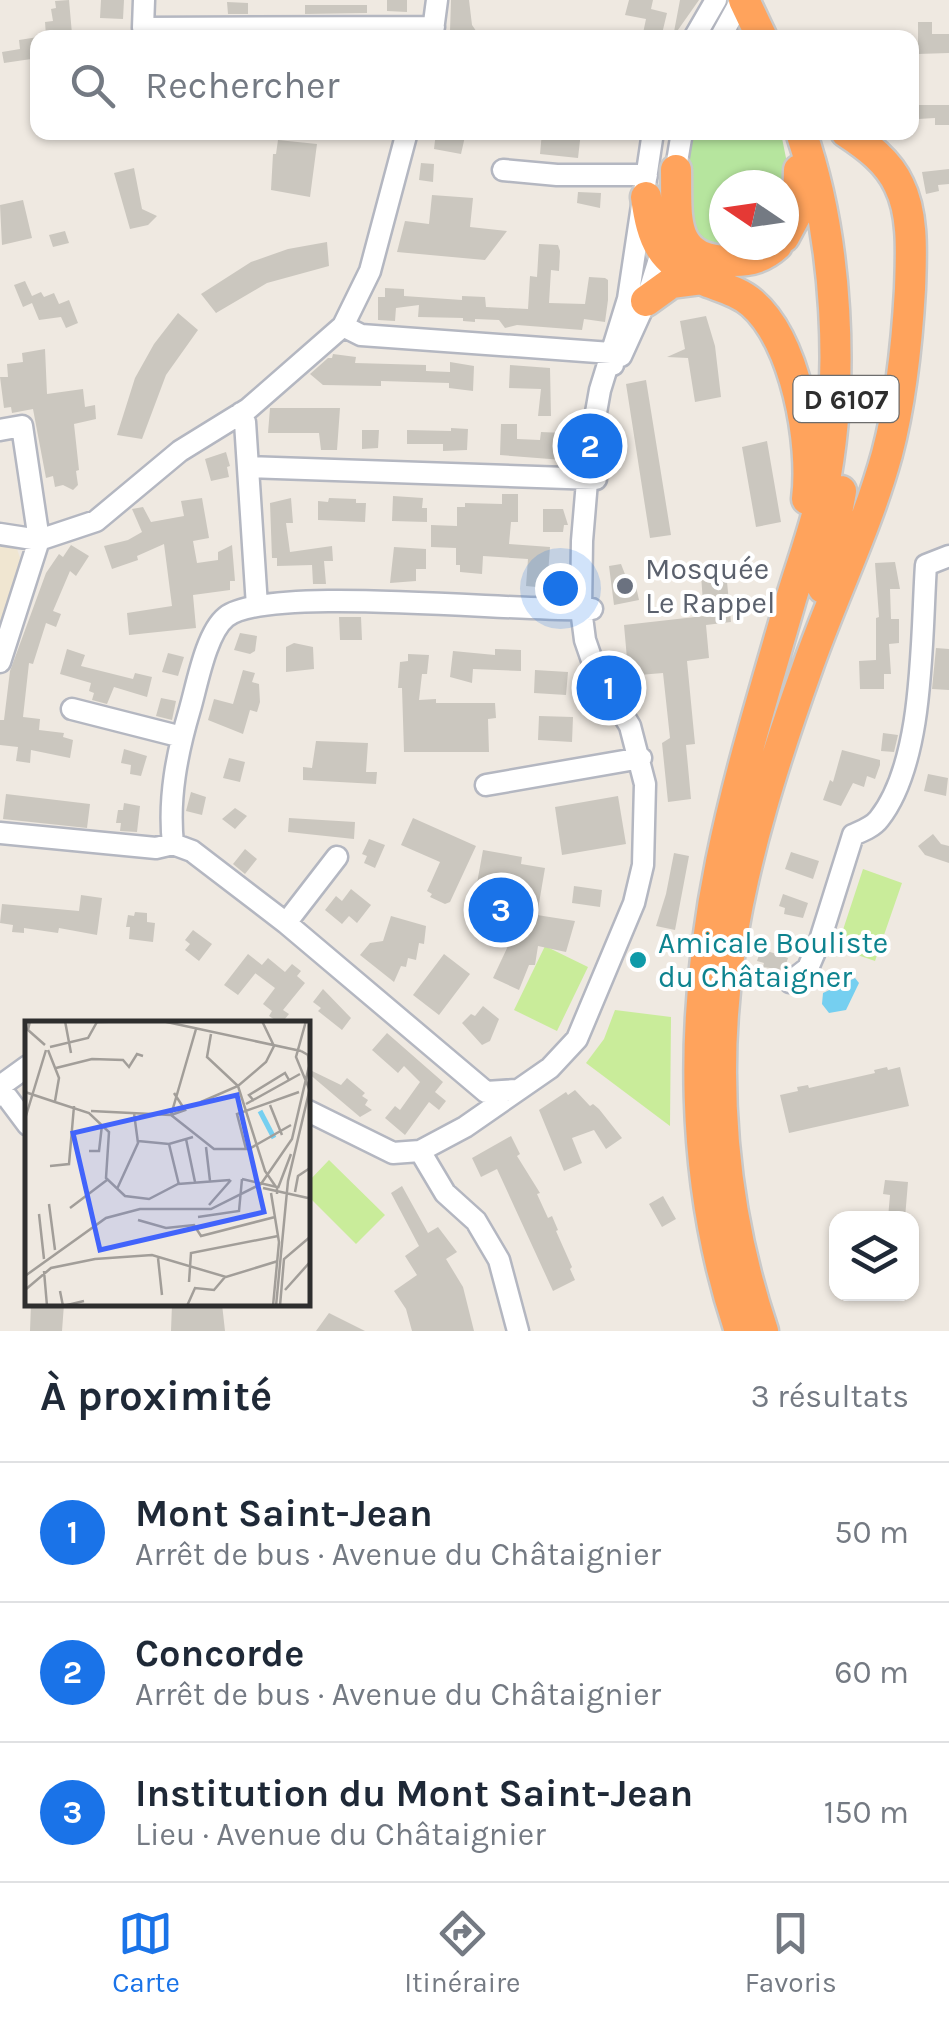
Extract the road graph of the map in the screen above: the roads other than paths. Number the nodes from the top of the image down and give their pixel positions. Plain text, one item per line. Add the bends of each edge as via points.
1 (144, 0) edge
2 (437, 0) edge
3 (742, 0) edge
4 (760, 0) edge
5 (714, 2) edge
6 (288, 30) edge
7 (433, 30) edge
8 (698, 30) edge
9 (725, 30) edge
10 (758, 30) edge
11 (773, 30) edge
12 (405, 140) edge
13 (653, 140) edge
14 (678, 140) edge
15 (798, 140) edge
16 (801, 140) edge
17 (813, 140) edge
18 (859, 140) edge
19 (503, 170) dead end
20 (656, 181) junction
21 (799, 203) edge
22 (663, 253) junction
23 (709, 258) edge
24 (714, 260) edge
25 (751, 260) edge
26 (702, 280) junction
27 (646, 301) junction
28 (343, 326) junction
29 (627, 327) junction
30 (613, 362) junction
31 (241, 413) junction
32 (0, 430) edge
33 (248, 467) junction
34 (591, 478) junction
35 (0, 534) edge
36 (39, 540) junction
37 (949, 556) edge
38 (793, 594) junction
39 (257, 606) junction
40 (587, 609) junction
41 (0, 662) edge
42 (808, 665) junction
43 (72, 709) dead end
44 (182, 737) junction
45 (641, 758) junction
46 (486, 786) dead end
47 (0, 833) edge
48 (173, 844) junction
49 (336, 857) dead end
50 (286, 923) junction
51 (790, 982) dead end
52 (25, 1068) edge
53 (0, 1086) edge
54 (518, 1090) junction
55 (0, 1095) edge
56 (310, 1112) edge
57 (25, 1122) edge
58 (420, 1151) junction
59 (518, 1331) edge
60 (740, 1331) edge
61 (764, 1331) edge

1 - 6 street via 143,28
2 - 7 street
3 - 9 street
3 - 10 highway
4 - 11 highway
5 - 8 street
12 - 28 street via 370,272
13 - 20 street
14 - 20 street
15 - 21 highway
16 - 38 highway, D 6107 via 828,260 834,400 823,490
17 - 42 highway, D 6107 via 838,257 846,401 840,501
18 - 42 highway via 900,186 911,260 909,306 888,452
19 - 20 street
20 - 22 street
20 - 22 highway via 650,233
20 - 23 highway via 682,240
20 - 29 street
22 - 26 highway
22 - 27 street
24 - 25 highway
26 - 27 highway via 671,282
26 - 38 highway via 753,304 778,336 797,388 808,489
27 - 29 street
28 - 30 street via 361,335
28 - 31 street
29 - 30 street
30 - 34 street via 600,390
31 - 33 street
31 - 36 street via 180,451 96,521
32 - 36 street via 22,426
33 - 34 street
33 - 39 street
34 - 40 street
35 - 36 street
36 - 41 street
37 - 51 street via 926,565 918,707 899,784 878,822 854,836 808,968
38 - 60 highway, D 6107 via 726,843 705,951 698,1059 703,1158
39 - 40 street via 326,601
39 - 44 street via 226,616 210,642
40 - 45 street via 586,640 596,669
42 - 61 highway, D 6107 via 746,862 724,1022 723,1152 749,1290
43 - 44 street
44 - 48 street via 169,810
45 - 46 street
45 - 54 street via 646,814 634,902 577,1039
47 - 48 street via 156,848
48 - 50 street via 192,851
49 - 50 street
50 - 54 street via 486,1092
52 - 53 street
54 - 58 street
55 - 57 street
56 - 58 street via 381,1149
58 - 59 street via 499,1260

